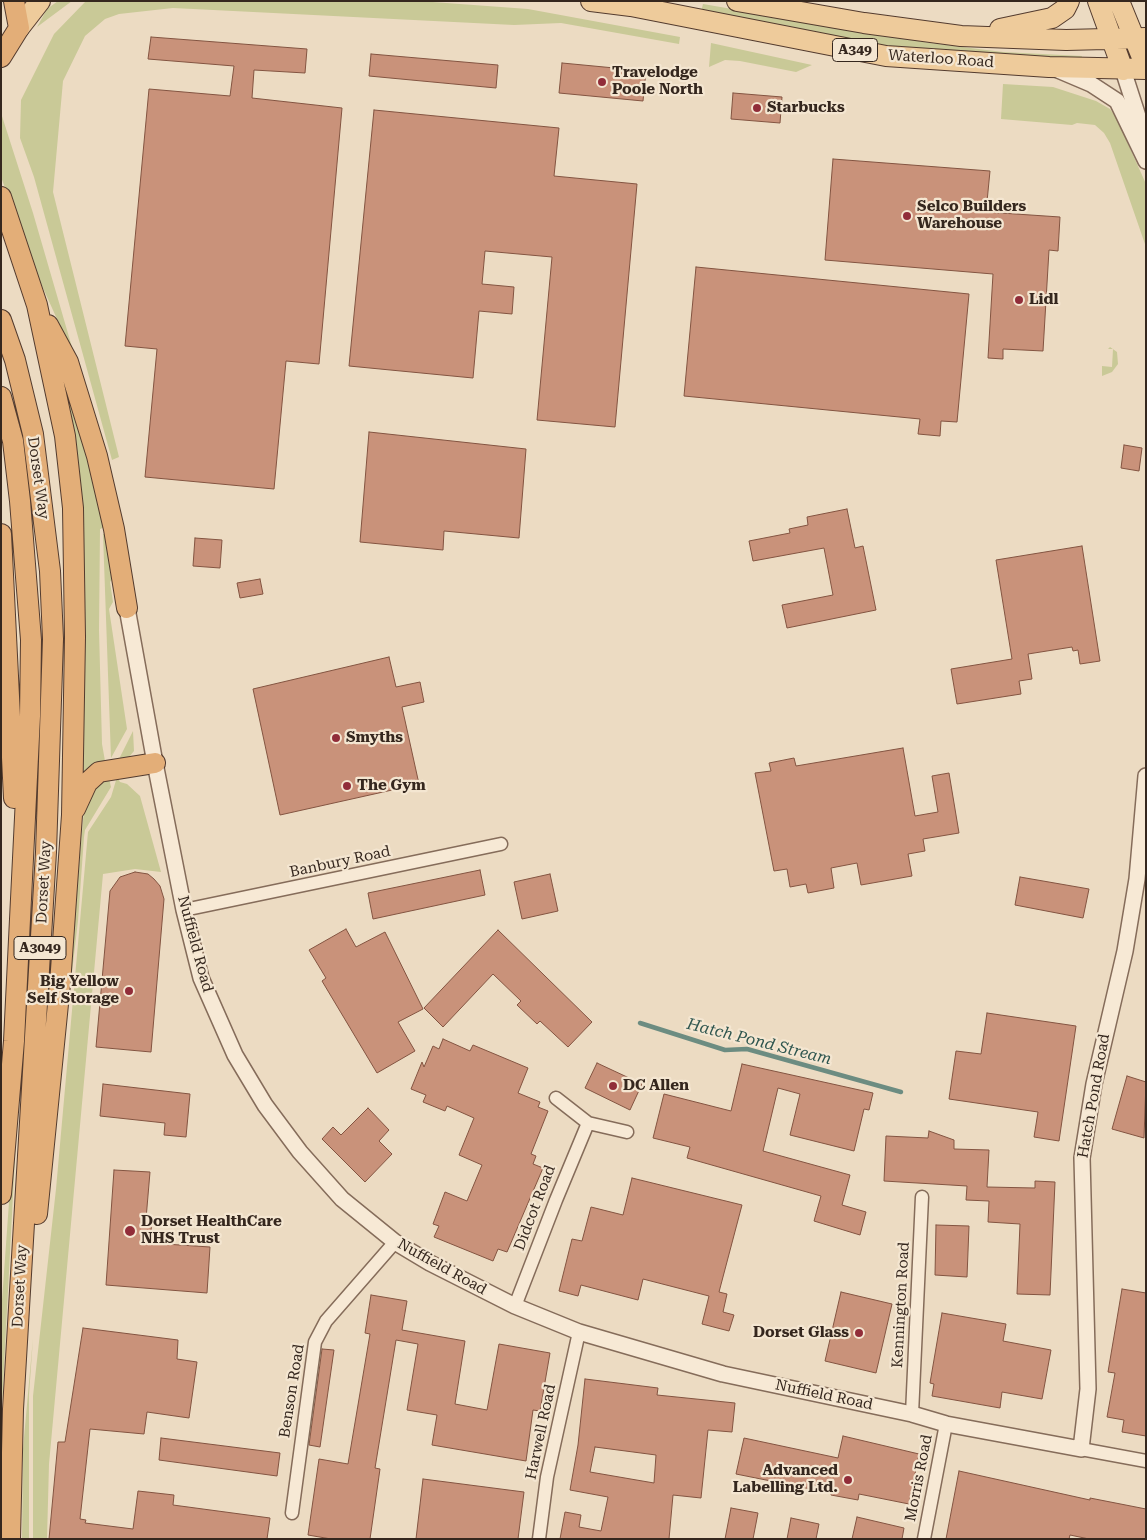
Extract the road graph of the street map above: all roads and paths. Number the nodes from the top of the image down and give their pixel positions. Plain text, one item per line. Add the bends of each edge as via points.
1 (14, 1) edge
2 (40, 1) edge
3 (590, 1) edge
4 (738, 1) edge
5 (1069, 1) edge
6 (1098, 1) edge
7 (1119, 1) edge
8 (19, 28) junction
9 (962, 36) junction
10 (1140, 38) edge
11 (1111, 39) junction
12 (1, 57) edge
13 (1049, 67) junction
14 (1146, 68) edge
15 (1123, 70) junction
16 (1146, 141) edge
17 (1146, 161) edge
18 (1, 197) edge
19 (37, 305) junction
20 (1, 320) edge
21 (1, 397) edge
22 (1, 534) edge
23 (127, 608) joint
24 (155, 763) junction
25 (1146, 776) edge
26 (1145, 804) edge
27 (72, 815) junction
28 (502, 844) dead end
29 (1143, 845) edge
30 (184, 910) junction
31 (17, 960) junction
32 (556, 1098) dead end
33 (588, 1123) junction
34 (627, 1132) dead end
35 (1, 1194) edge
36 (922, 1197) dead end
37 (395, 1242) junction
38 (515, 1306) junction
39 (580, 1332) junction
40 (13, 1409) junction
41 (912, 1414) junction
42 (946, 1424) junction
43 (1081, 1449) junction
44 (1146, 1461) edge
45 (292, 1513) dead end
46 (10, 1539) edge
47 (539, 1539) edge
48 (924, 1539) edge

1 - 8 highway
2 - 8 main road
3 - 13 main road, Waterloo Road / A349 via 631,6 886,56
4 - 9 main road, Waterloo Road / A349
5 - 9 main road, A349 via 1065,9 1052,18
6 - 11 main road
7 - 10 main road, A349
8 - 12 highway
9 - 11 main road, Waterloo Road / A349
10 - 11 main road, Waterloo Road / A349
10 - 14 main road, A349
11 - 15 main road
13 - 15 main road, Waterloo Road / A349
13 - 17 street via 1091,84 1117,101
14 - 15 main road, Waterloo Road / A349
15 - 16 street
18 - 19 highway, A3049
19 - 23 highway via 68,362 97,456 114,529
19 - 27 highway, A3049 via 65,436 72,508 75,637
20 - 40 highway, Dorset Way / A3049 via 15,360 32,434 50,571 53,639 46,852
21 - 31 highway, Dorset Way / A3049 via 12,441 19,492 31,640
22 - 31 highway, A3049 via 13,757
23 - 24 street, Nuffield Road
24 - 27 highway via 99,772 88,783
24 - 30 street, Nuffield Road
25 - 26 street, Hatch Pond Road
26 - 29 street, Hatch Pond Road
27 - 40 highway, A3049 via 60,984 27,1322
28 - 30 street, Banbury Road
29 - 43 street, Hatch Pond Road via 1125,951 1094,1084 1082,1158 1088,1390
30 - 37 street, Nuffield Road via 201,978 236,1055 265,1105 323,1179
31 - 35 highway, Dorset Way / A3049 via 14,1041
32 - 33 street
33 - 34 street
33 - 38 street, Didcot Road
36 - 41 street, Kennington Road
37 - 38 street, Nuffield Road
37 - 45 street, Benson Road via 326,1321 315,1342
38 - 39 street, Nuffield Road
39 - 41 street, Nuffield Road via 723,1374
39 - 47 street, Harwell Road via 547,1477
40 - 46 highway, Dorset Way / A3049
41 - 42 street, Nuffield Road
42 - 43 street, Nuffield Road
42 - 48 street, Morris Road
43 - 44 street, Nuffield Road

